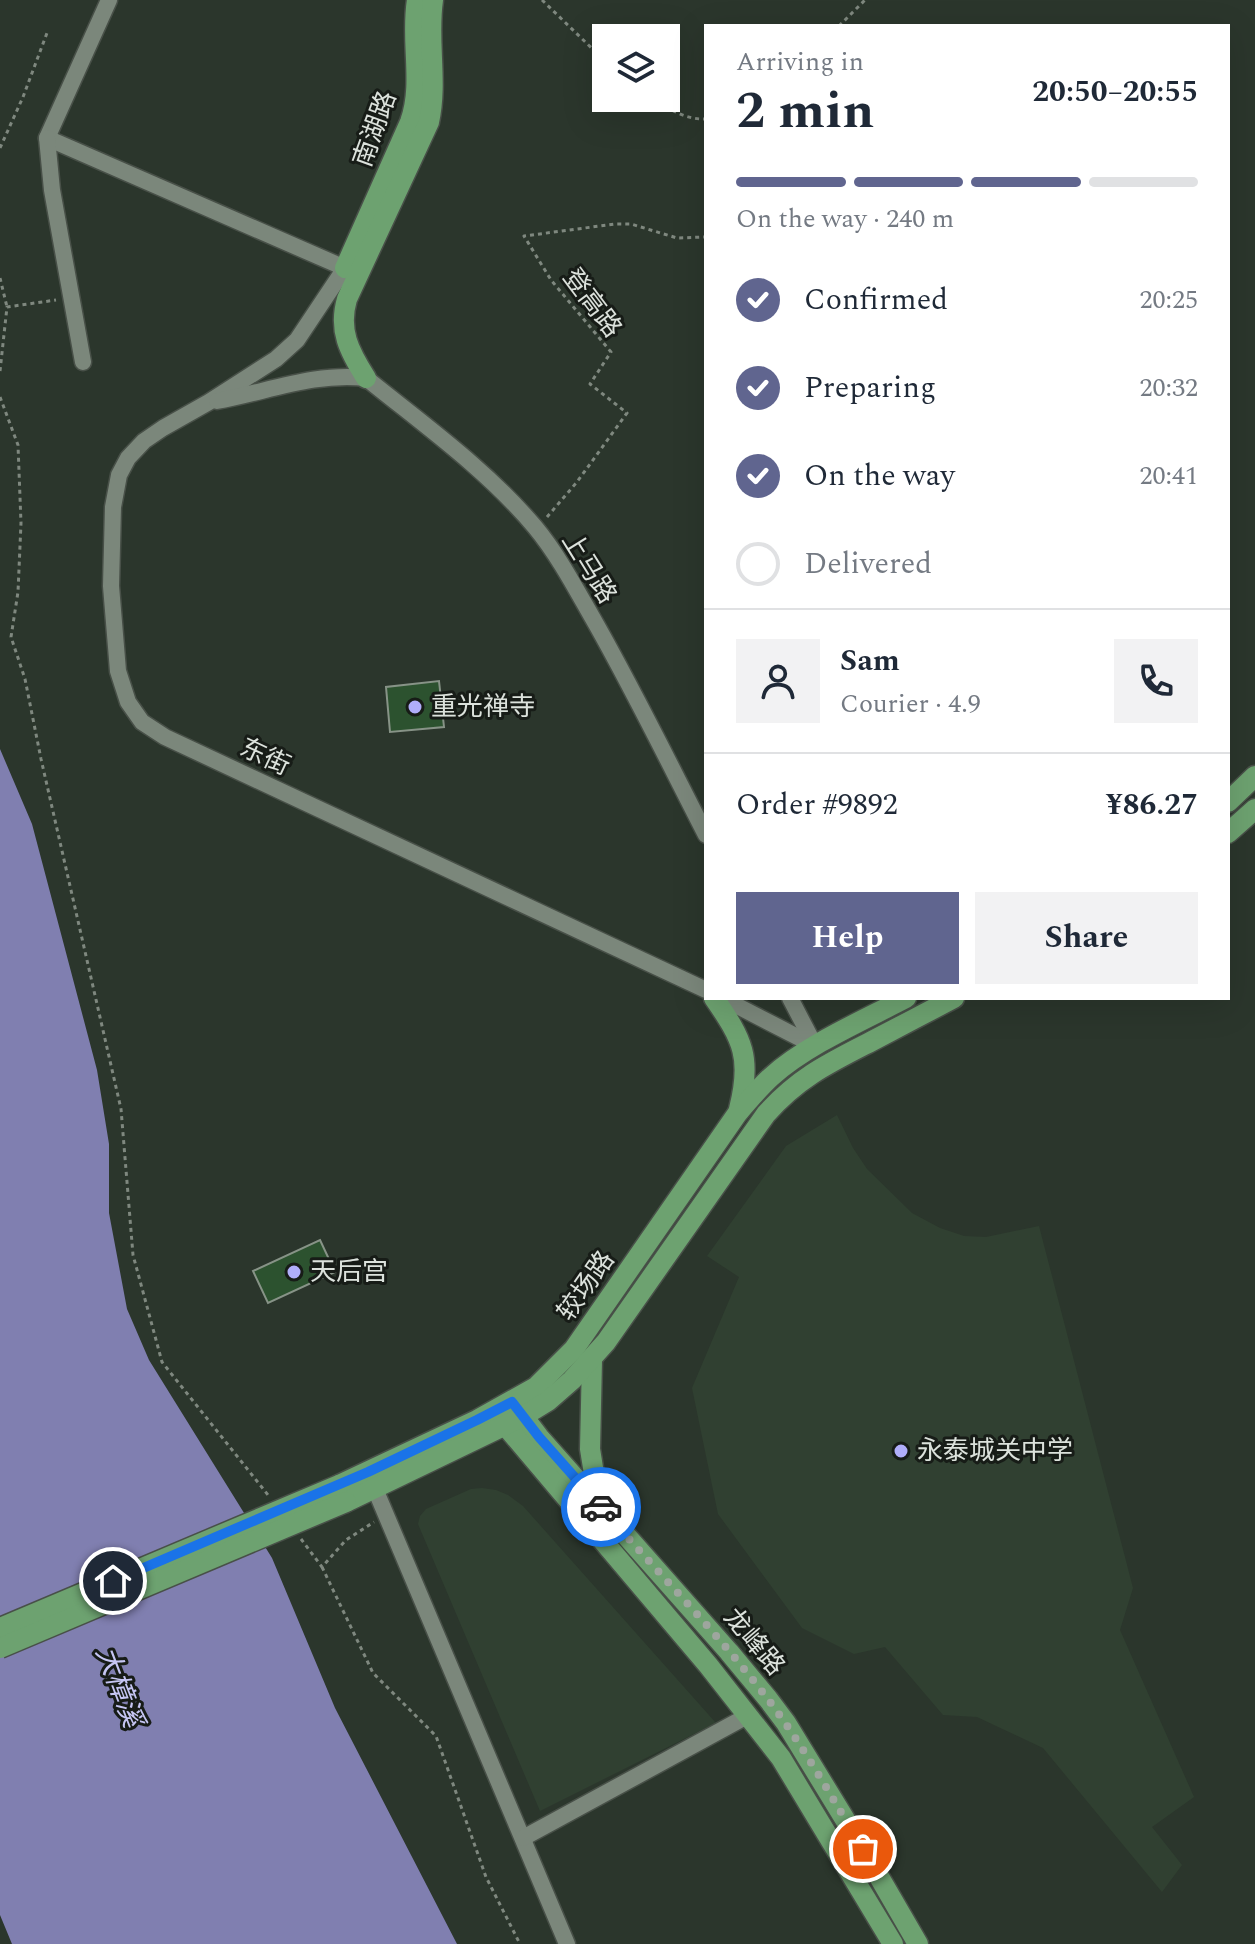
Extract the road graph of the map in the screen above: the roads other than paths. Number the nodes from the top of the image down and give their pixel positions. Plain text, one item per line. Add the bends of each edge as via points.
1 (109, 0) edge
2 (417, 0) edge
3 (433, 0) edge
4 (47, 138) junction
5 (345, 268) junction
6 (83, 362) dead end
7 (366, 378) junction
8 (209, 402) junction
9 (1255, 776) edge
10 (1230, 800) edge
11 (1255, 809) edge
12 (704, 831) edge
13 (1230, 831) edge
14 (704, 989) edge
15 (715, 1000) edge
16 (726, 1000) edge
17 (791, 1000) edge
18 (902, 1000) edge
19 (950, 1000) edge
20 (815, 1046) junction
21 (825, 1065) junction
22 (737, 1114) junction
23 (592, 1360) junction
24 (509, 1414) junction
25 (371, 1480) junction
26 (342, 1493) junction
27 (599, 1505) junction
28 (0, 1628) edge
29 (0, 1648) edge
30 (749, 1715) junction
31 (523, 1838) junction
32 (567, 1944) edge
33 (893, 1944) edge
34 (918, 1944) edge

1 - 4 street
2 - 5 main road, 南湖路 via 416,105
3 - 7 main road via 429,122 343,310 346,341
4 - 5 street
4 - 6 street
5 - 8 street, 东街 via 297,340
7 - 8 street via 320,378
7 - 12 street, 上马路 via 462,455 537,529 620,667
8 - 14 street, 东街 via 144,441 119,475 111,543 114,639 128,702 142,722
9 - 10 main road
11 - 13 main road
15 - 22 main road via 744,1052
16 - 20 street
17 - 20 street
18 - 20 main road, 较场路
19 - 21 main road, 较场路
20 - 21 main road
20 - 22 main road, 较场路 via 773,1075
21 - 23 main road, 较场路 via 784,1093 766,1114
22 - 24 main road, 较场路 via 574,1349
23 - 24 main road, 较场路 via 548,1401
23 - 27 main road via 590,1449
24 - 25 main road, 较场路
24 - 27 main road, 龙峰路
24 - 30 main road, 龙峰路
25 - 26 main road, 较场路
25 - 31 street
26 - 28 main road, bridge
26 - 29 main road, bridge
27 - 34 main road, 龙峰路 via 777,1711
30 - 31 street
30 - 33 main road, 龙峰路 via 793,1776
31 - 32 street

